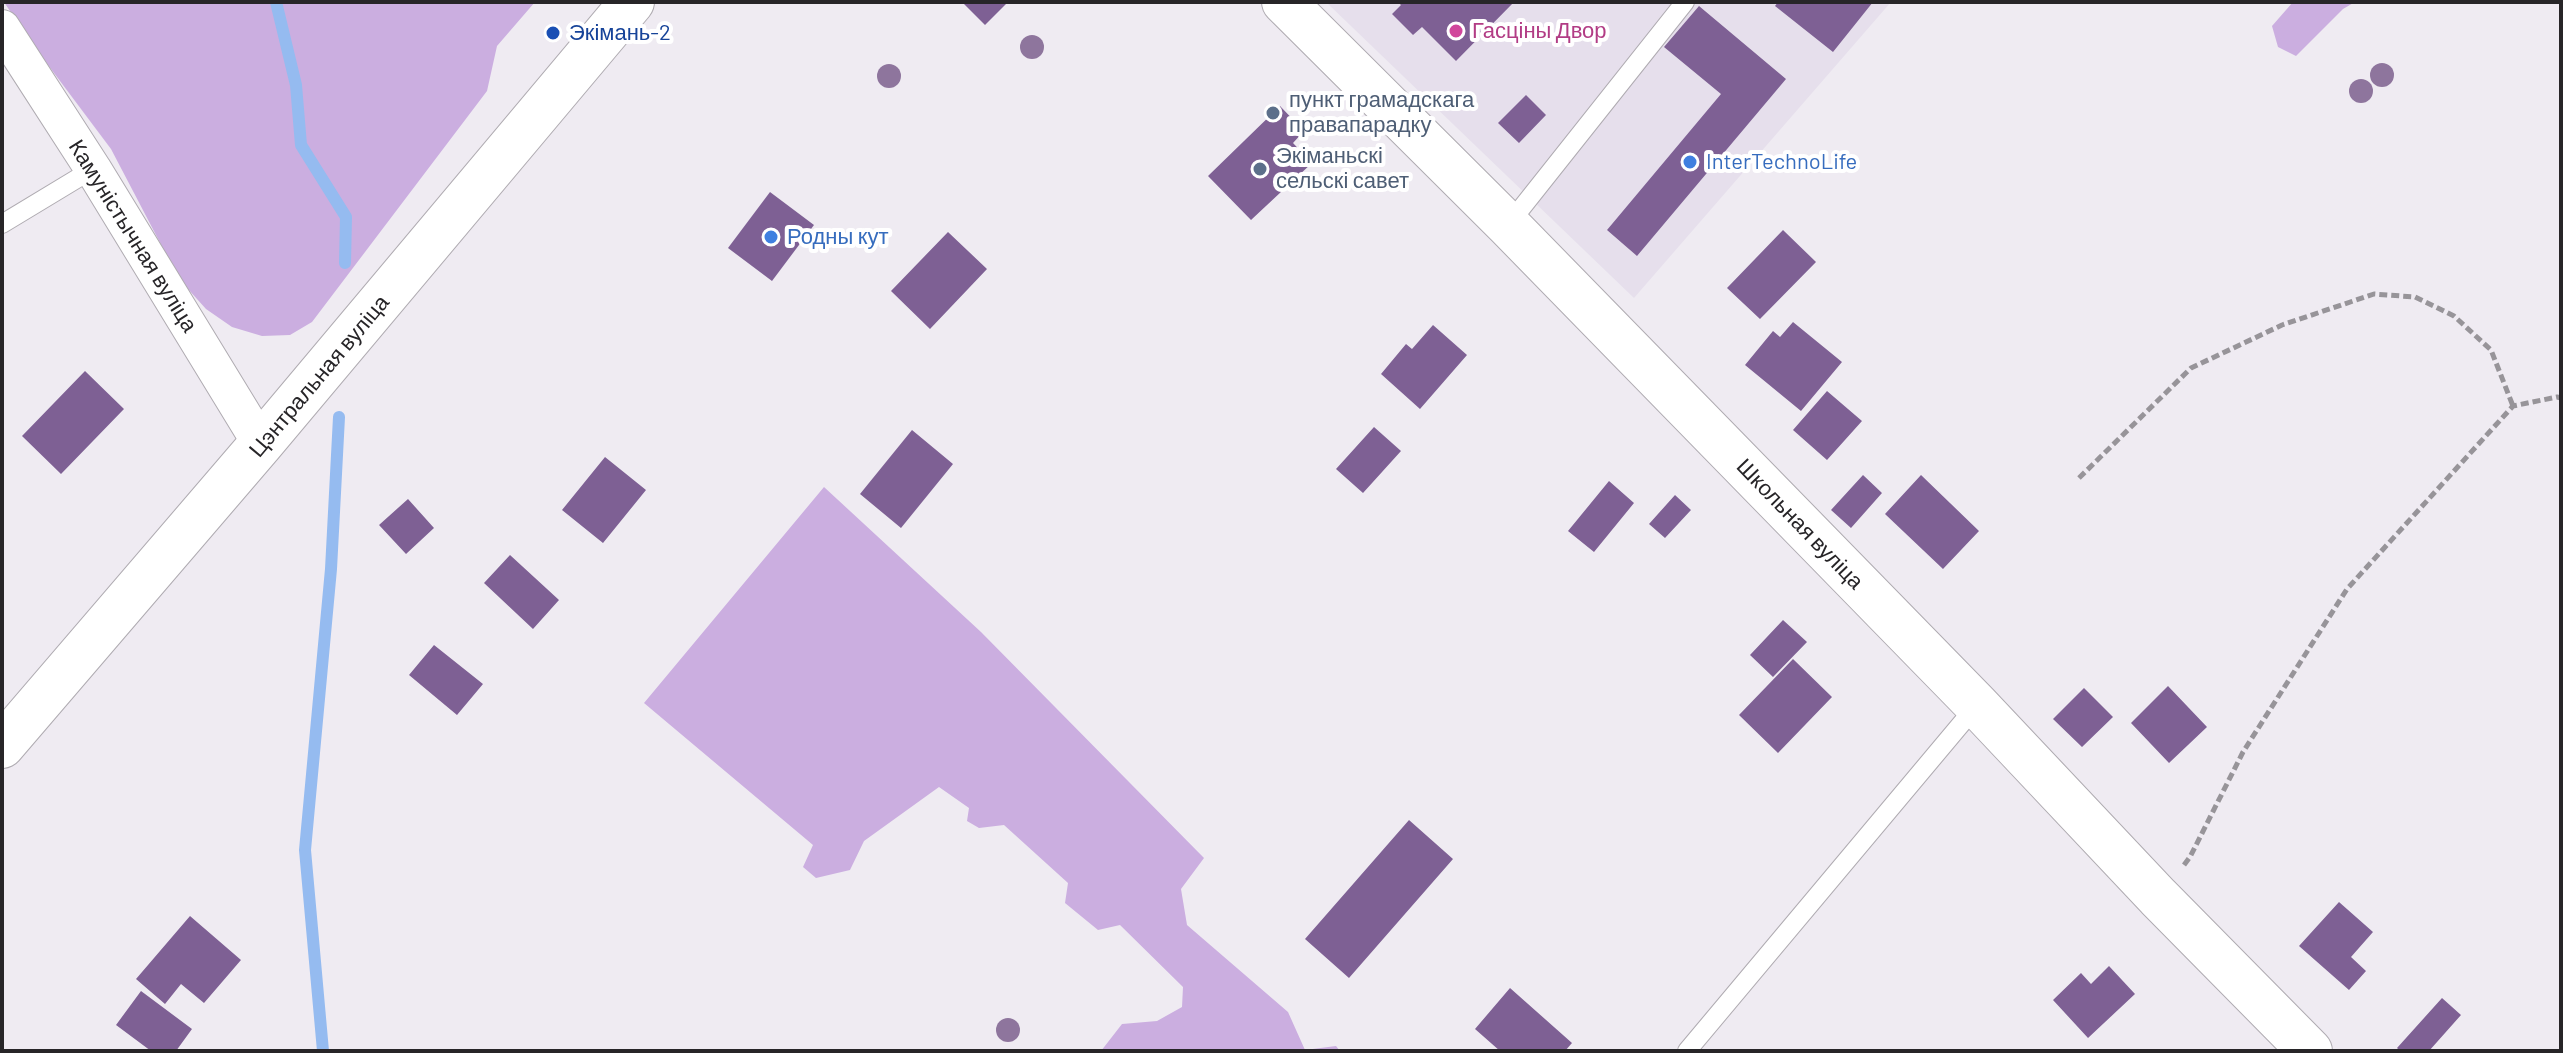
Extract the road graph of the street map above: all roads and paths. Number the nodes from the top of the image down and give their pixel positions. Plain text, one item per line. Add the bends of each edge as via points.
1 (632, 2) edge
2 (1284, 2) edge
3 (1685, 2) edge
4 (2, 28) edge
5 (93, 169) junction
6 (2, 224) edge
7 (1508, 225) junction
8 (2561, 398) edge
9 (2513, 406) junction
10 (261, 444) junction
11 (2079, 478) dead end
12 (1977, 705) junction
13 (2, 746) edge
14 (2158, 897) junction
15 (1687, 1051) edge
16 (2310, 1051) edge

1 - 10 street, Цэнтральная вуліца
2 - 7 street, Школьная вуліца
3 - 7 lane
4 - 5 street, Камуністычная вуліца
5 - 6 lane
5 - 10 street, Камуністычная вуліца
7 - 12 street, Школьная вуліца
8 - 9 path
9 - 11 path via 2491,350 2454,316 2415,297 2374,294 2282,325 2191,368
9 - 14 path via 2347,589 2243,752 2190,857
10 - 13 street, Цэнтральная вуліца
12 - 14 street, Школьная вуліца
12 - 15 lane
14 - 16 street, Школьная вуліца

